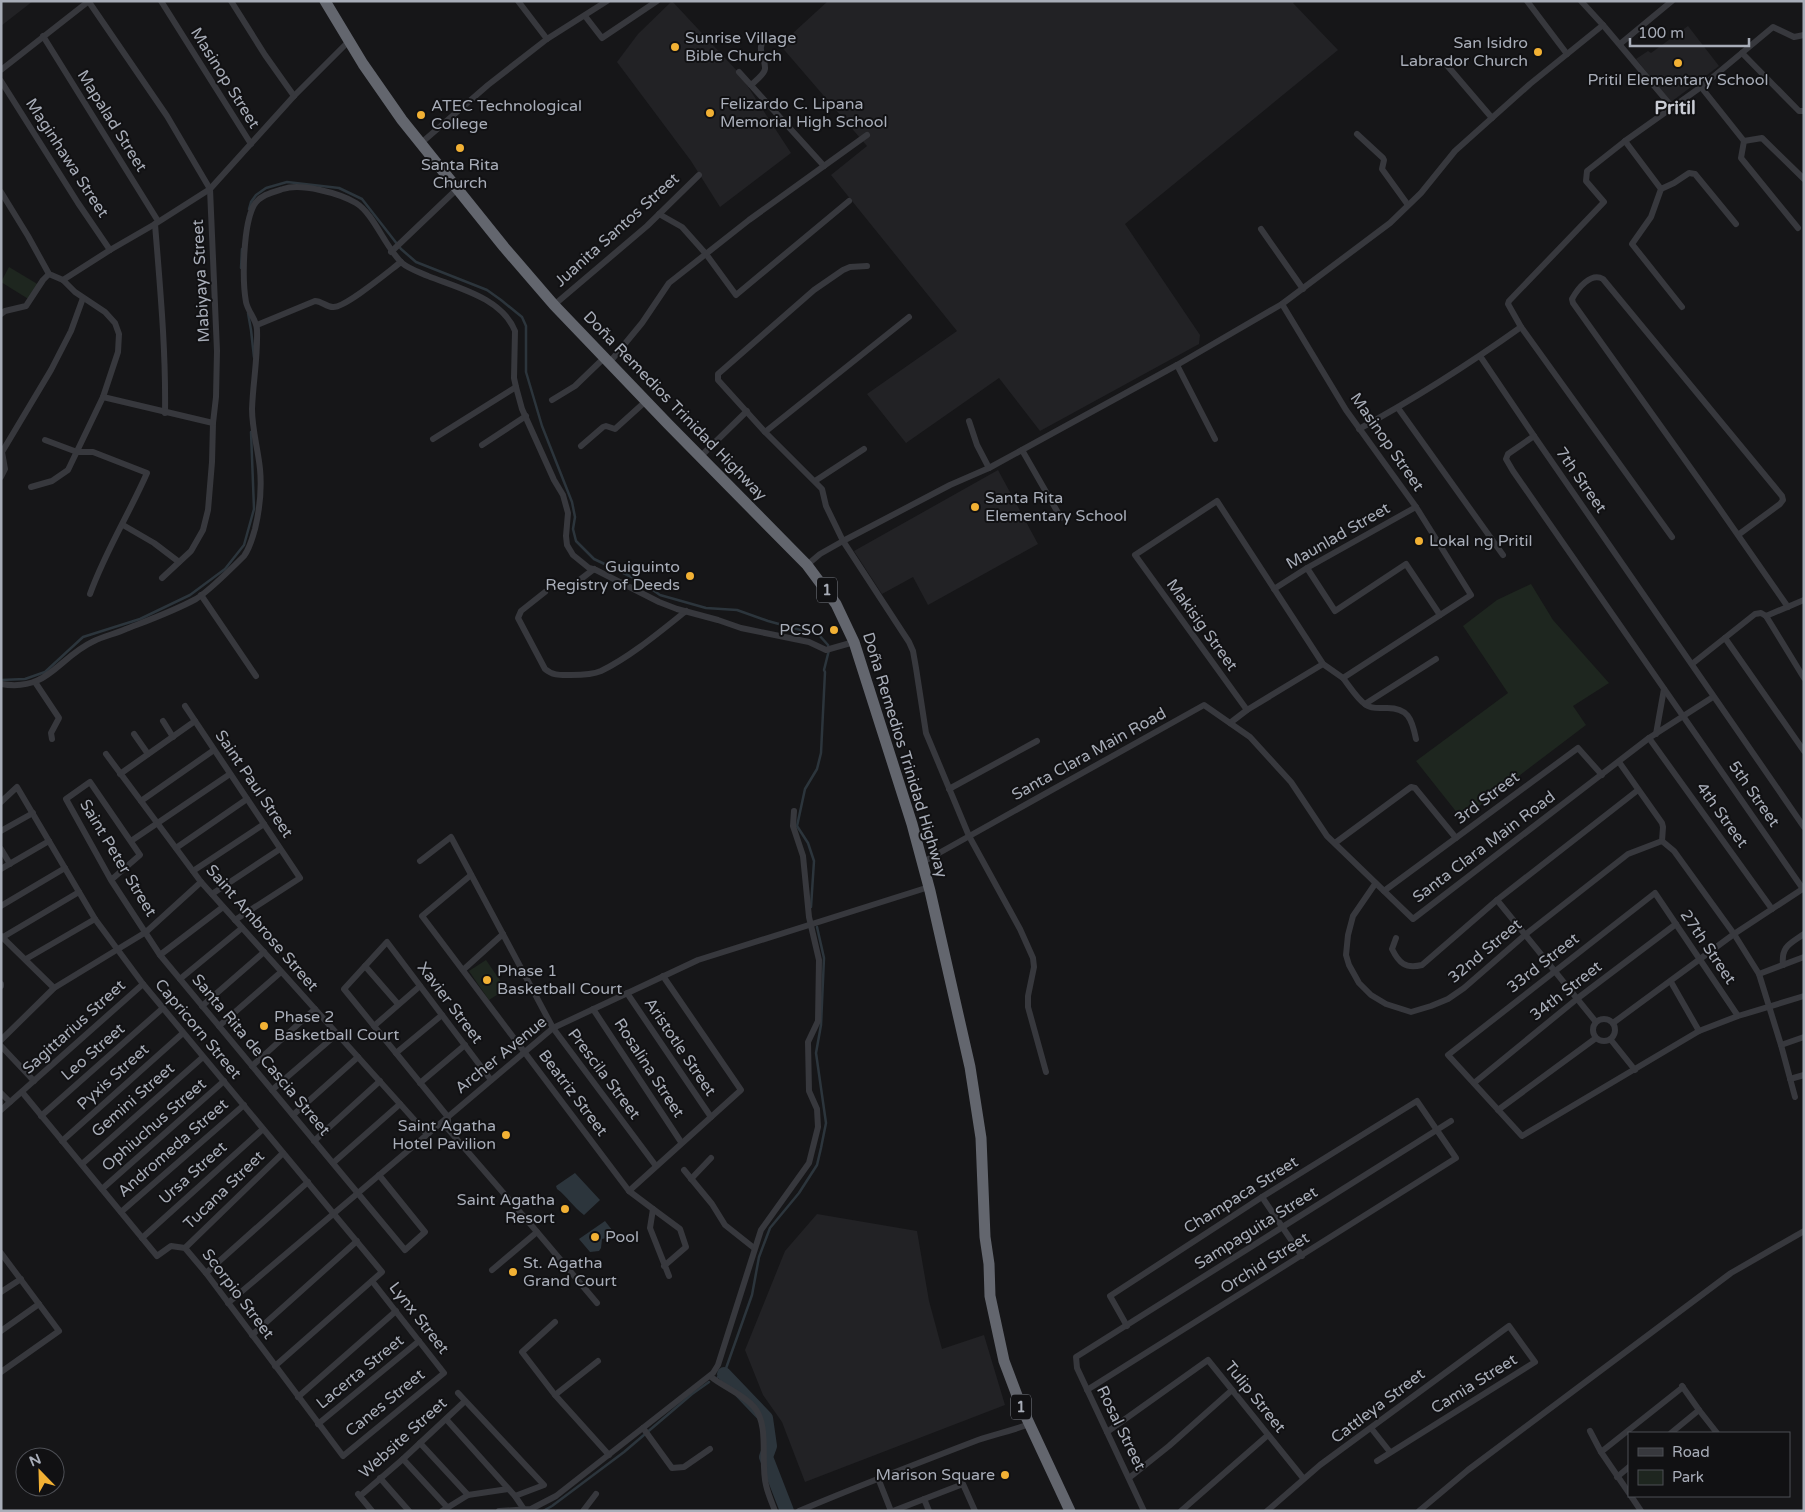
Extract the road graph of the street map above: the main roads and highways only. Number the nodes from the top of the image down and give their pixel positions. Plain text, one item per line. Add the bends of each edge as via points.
1 (325, 1) edge
2 (1070, 1511) edge

1 - 2 highway, Doña Remedios Trinidad Highway / 1 via 420,144 554,305 808,565 836,604 854,642 923,862 970,1067 979,1120 990,1296 1004,1361 1021,1406

